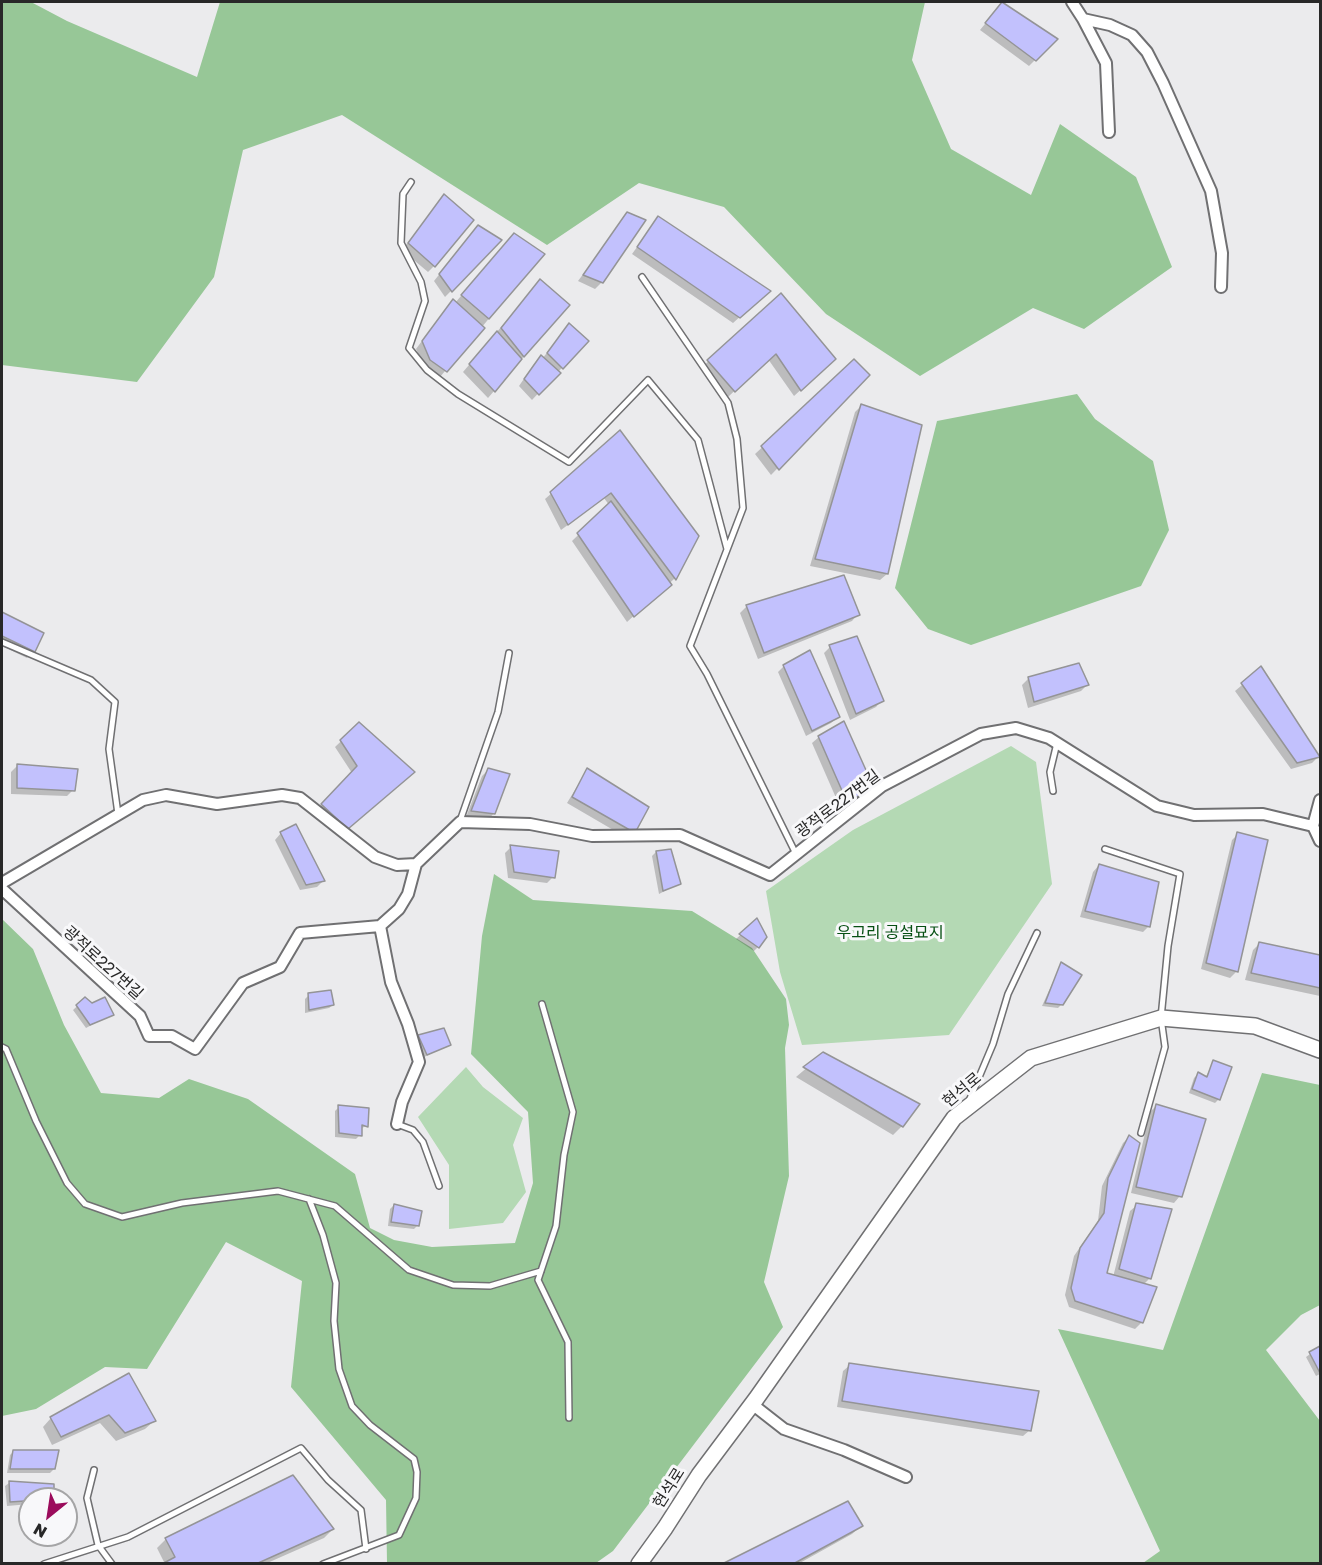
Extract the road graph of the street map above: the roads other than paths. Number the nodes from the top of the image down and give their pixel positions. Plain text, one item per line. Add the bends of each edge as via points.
1 (1072, 2) edge
2 (1083, 19) junction
3 (1109, 132) dead end
4 (411, 182) dead end
5 (642, 277) dead end
6 (1221, 287) dead end
7 (727, 549) junction
8 (2, 642) edge
9 (508, 653) dead end
10 (1057, 743) junction
11 (1053, 791) dead end
12 (1320, 800) edge
13 (118, 814) junction
14 (460, 822) junction
15 (1313, 826) junction
16 (1320, 841) edge
17 (1105, 849) dead end
18 (796, 854) junction
19 (416, 864) junction
20 (2, 883) edge
21 (2, 890) edge
22 (380, 926) junction
23 (1037, 933) dead end
24 (542, 1004) dead end
25 (1161, 1018) junction
26 (2, 1047) edge
27 (1320, 1050) edge
28 (966, 1108) junction
29 (397, 1124) joint
30 (1141, 1133) dead end
31 (439, 1186) dead end
32 (309, 1199) junction
33 (541, 1271) junction
34 (752, 1404) junction
35 (569, 1418) dead end
36 (93, 1470) dead end
37 (906, 1477) dead end
38 (98, 1545) junction
39 (366, 1549) junction
40 (646, 1560) edge
41 (44, 1563) edge
42 (112, 1563) edge
43 (323, 1563) edge

1 - 2 street
2 - 3 street via 1106,63
2 - 6 street via 1132,35 1147,52 1163,83 1211,191 1222,252
4 - 7 lane via 404,194 401,243 421,282 425,301 410,348 427,370 458,394 569,462 648,380 698,440
5 - 7 lane via 728,403 737,439 743,508
7 - 18 lane via 690,646
8 - 13 lane via 91,680 115,702 109,749
9 - 14 lane via 498,712
10 - 11 lane via 1050,772
10 - 15 street, 광적로227번길 via 1157,806 1194,815 1263,814
10 - 18 street, 광적로227번길 via 1016,728 981,734 882,786
12 - 15 street
13 - 19 street via 143,800 166,795 217,804 282,795 300,798 375,857 397,865
13 - 20 street
14 - 18 street, 광적로227번길 via 530,824 592,836 680,835 770,875
14 - 19 street
15 - 16 street
17 - 25 lane via 1180,874
19 - 22 street via 408,894 399,909
21 - 22 street, 광적로227번길 via 140,1016 149,1036 172,1036 195,1049 243,983 280,967 300,933
22 - 29 street via 391,982 419,1062
23 - 28 lane via 1008,994 993,1044
24 - 33 lane via 573,1112 556,1226
25 - 27 street, 현석로 via 1255,1026
25 - 28 street, 현석로 via 1031,1058
25 - 30 lane via 1165,1047
26 - 32 lane via 68,1183 85,1204 122,1217 182,1203 278,1191
28 - 34 street, 현석로 via 954,1118
29 - 31 lane via 413,1130 423,1142
32 - 33 lane via 335,1206 409,1270 453,1285 490,1286
32 - 39 lane via 336,1283 334,1321 339,1369 352,1406 414,1459 417,1472 416,1498 399,1535
33 - 35 lane via 538,1280 568,1342
34 - 37 street via 784,1429
34 - 40 street, 현석로 via 699,1475
36 - 38 lane via 87,1498
38 - 39 lane via 128,1537 301,1448 361,1510
38 - 41 lane
38 - 42 lane
39 - 43 lane

